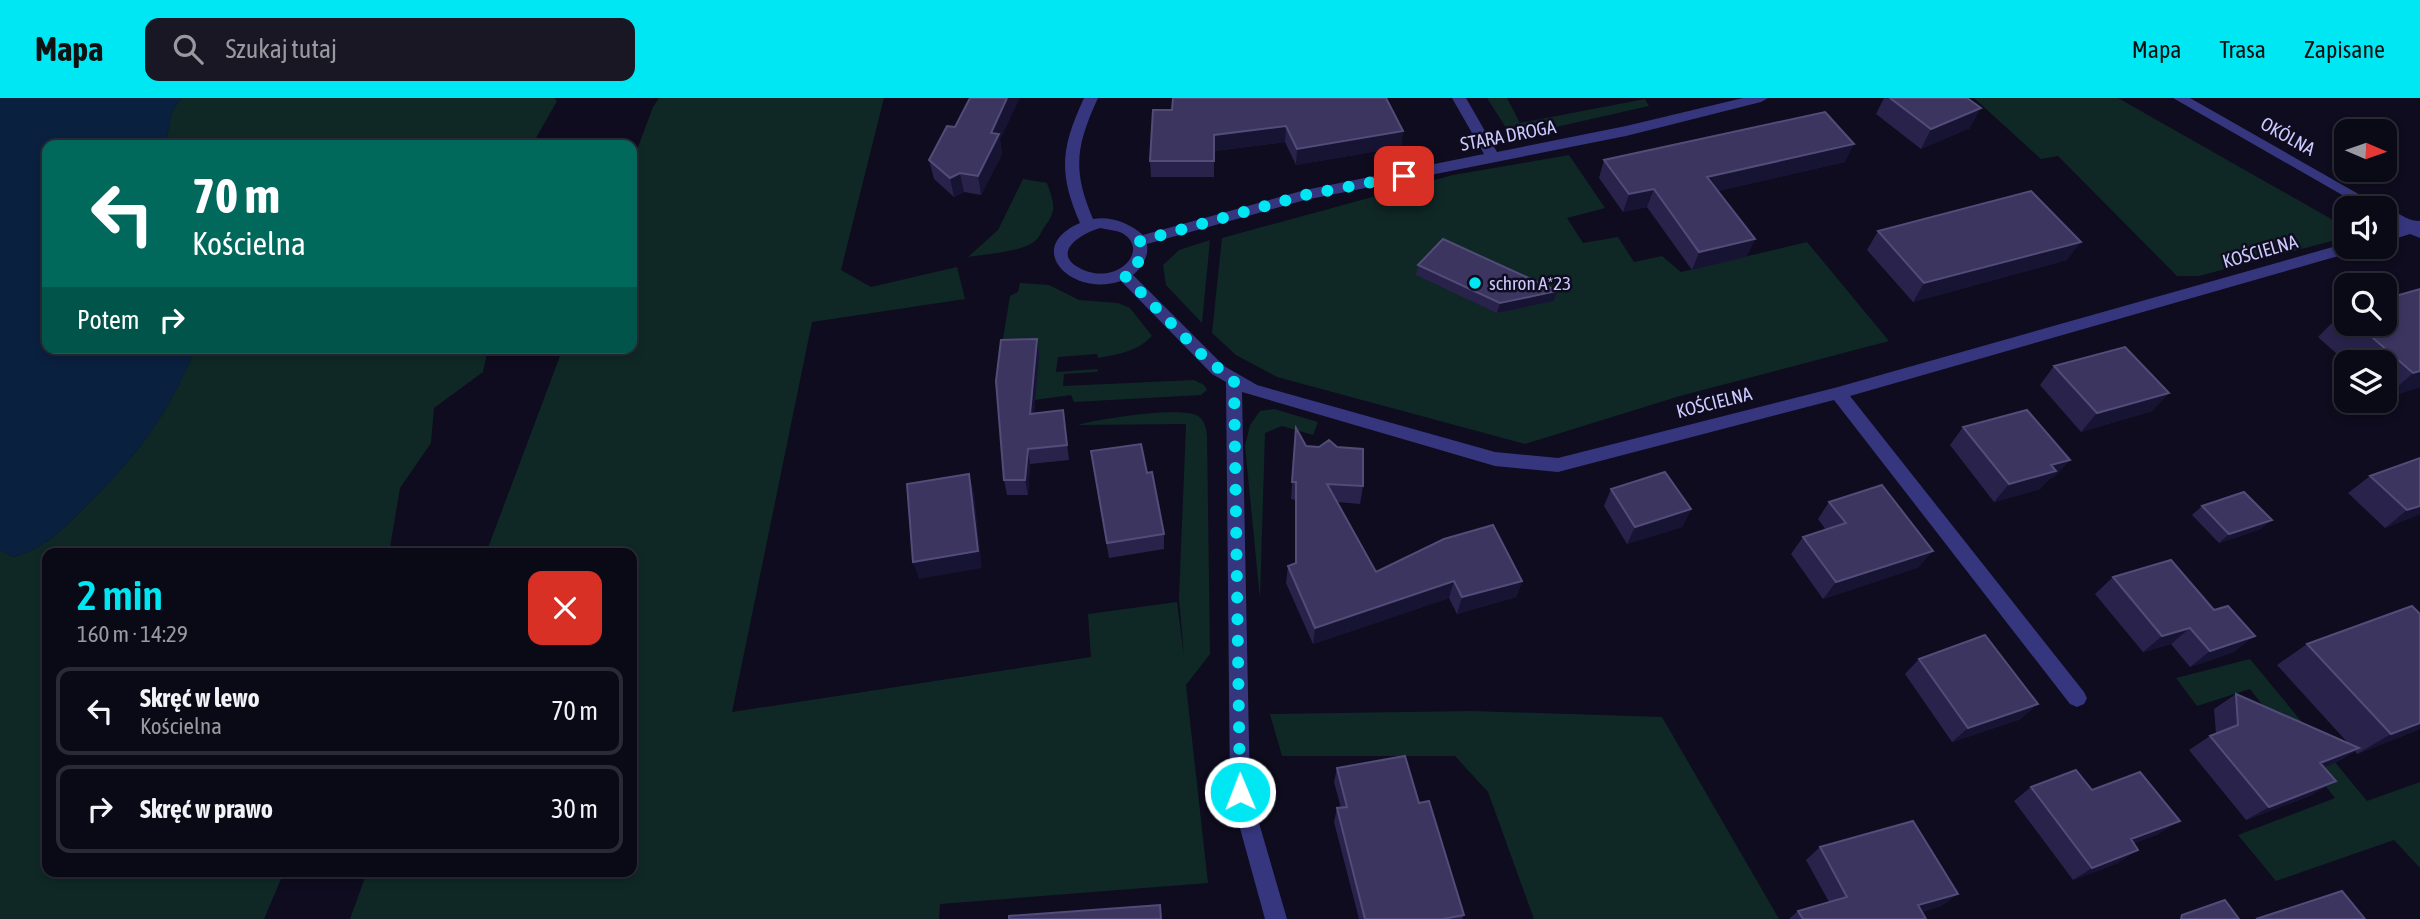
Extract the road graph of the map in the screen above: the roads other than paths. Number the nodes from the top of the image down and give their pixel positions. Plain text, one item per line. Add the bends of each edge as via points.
1 (1091, 98) edge
2 (1459, 98) edge
3 (1761, 98) edge
4 (2180, 98) edge
5 (1493, 157) junction
6 (2355, 196) edge
7 (2397, 219) edge
8 (1088, 225) junction
9 (2418, 229) edge
10 (2397, 234) edge
11 (1140, 241) junction
12 (2334, 252) edge
13 (1124, 275) junction
14 (1234, 381) junction
15 (1838, 393) junction
16 (2077, 698) dead end
17 (1276, 919) edge

1 - 8 street via 1070,156 1071,186
2 - 5 street
3 - 5 street, STARA DROGA
4 - 6 street, OKÓLNA
5 - 11 street, STARA DROGA via 1305,195
7 - 9 street
8 - 11 street via 1114,224 1135,233
8 - 13 street via 1063,242 1061,258 1066,267 1098,281
9 - 10 street
11 - 13 street via 1141,260
12 - 15 street, KOŚCIELNA
13 - 14 street, KOŚCIELNA via 1203,356
14 - 15 street, KOŚCIELNA via 1270,396 1495,459 1542,466
14 - 17 street via 1240,792
15 - 16 street

